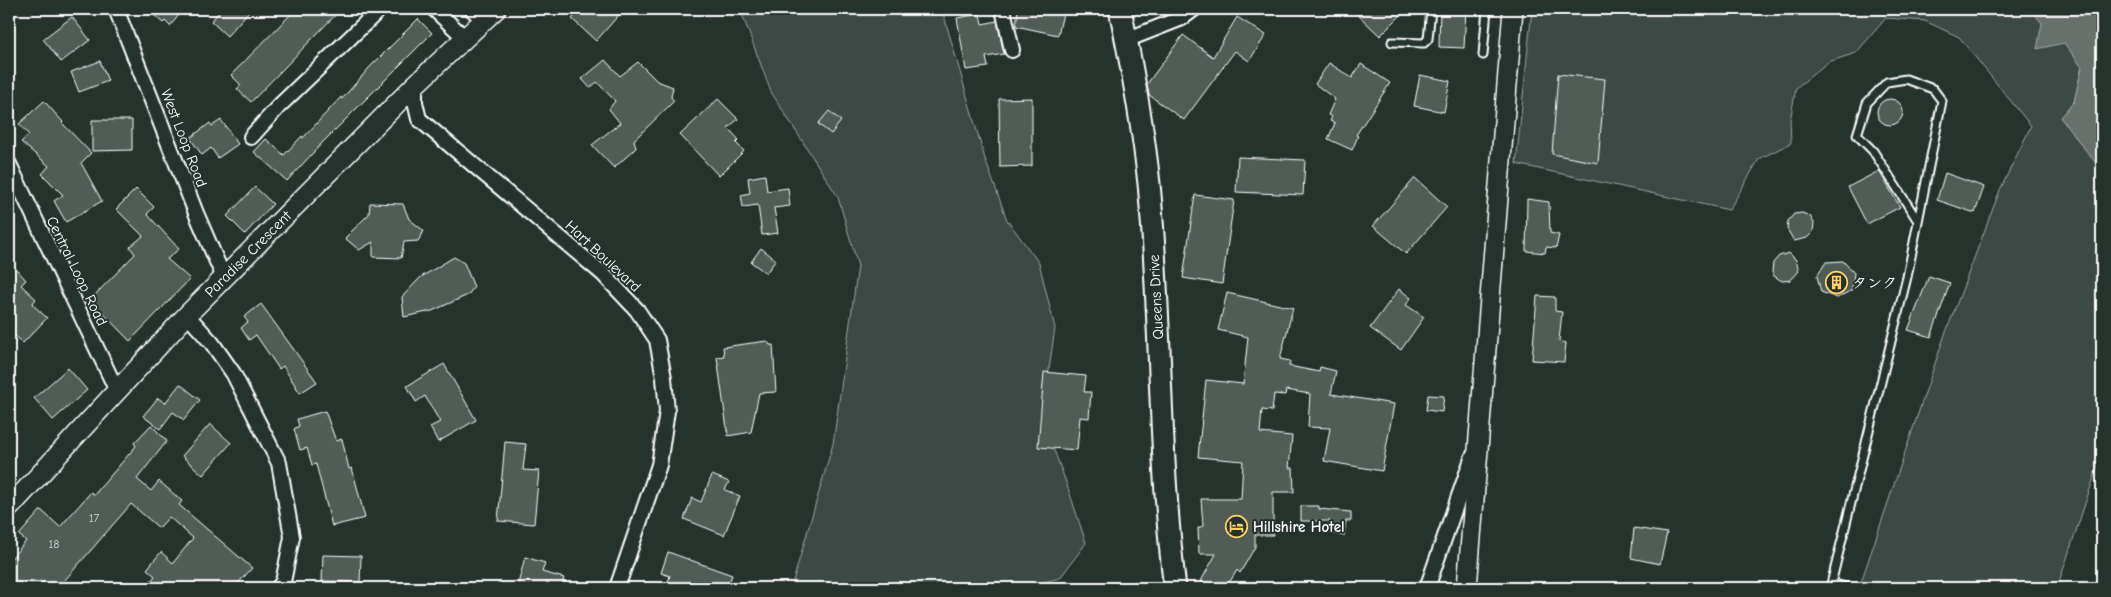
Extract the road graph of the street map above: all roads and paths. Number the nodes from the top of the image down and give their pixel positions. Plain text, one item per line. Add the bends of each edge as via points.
1 (116, 9) edge
2 (380, 9) edge
3 (434, 9) edge
4 (1003, 9) edge
5 (1120, 9) edge
6 (1194, 9) edge
7 (1431, 9) edge
8 (1487, 9) edge
9 (1514, 9) edge
10 (484, 12) edge
11 (465, 38) junction
12 (1126, 40) junction
13 (1392, 42) dead end
14 (1012, 50) dead end
15 (1483, 55) dead end
16 (414, 85) junction
17 (251, 137) dead end
18 (9, 164) edge
19 (1918, 220) junction
20 (224, 278) junction
21 (187, 315) junction
22 (117, 391) junction
23 (1480, 434) junction
24 (11, 500) edge
25 (1830, 586) edge
26 (278, 588) edge
27 (618, 588) edge
28 (1175, 588) edge
29 (1427, 588) edge
30 (1467, 588) edge
31 (1849, 588) edge

1 - 20 street, West Loop Road
2 - 17 street
3 - 11 street
4 - 14 street
5 - 12 main road, Queens Drive
6 - 12 street via 1182,18
7 - 13 lane via 1428,39 1424,43
8 - 15 lane
9 - 23 street
10 - 11 street, Paradise Crescent
11 - 16 street, Paradise Crescent
12 - 28 main road, Queens Drive via 1140,112 1149,185 1169,542
16 - 20 street, Paradise Crescent
16 - 27 street, Hart Boulevard via 419,119 603,274 637,310 657,340 667,411 659,465
18 - 22 street, Central Loop Road
19 - 19 lane via 1942,101 1933,89 1906,79 1887,82 1867,103 1857,135 1873,151
19 - 25 lane
20 - 21 street, Paradise Crescent
21 - 22 street, Paradise Crescent
21 - 26 street via 233,373 278,463 292,537 283,582
22 - 24 street, Paradise Crescent
23 - 29 street
23 - 30 street
25 - 31 lane

